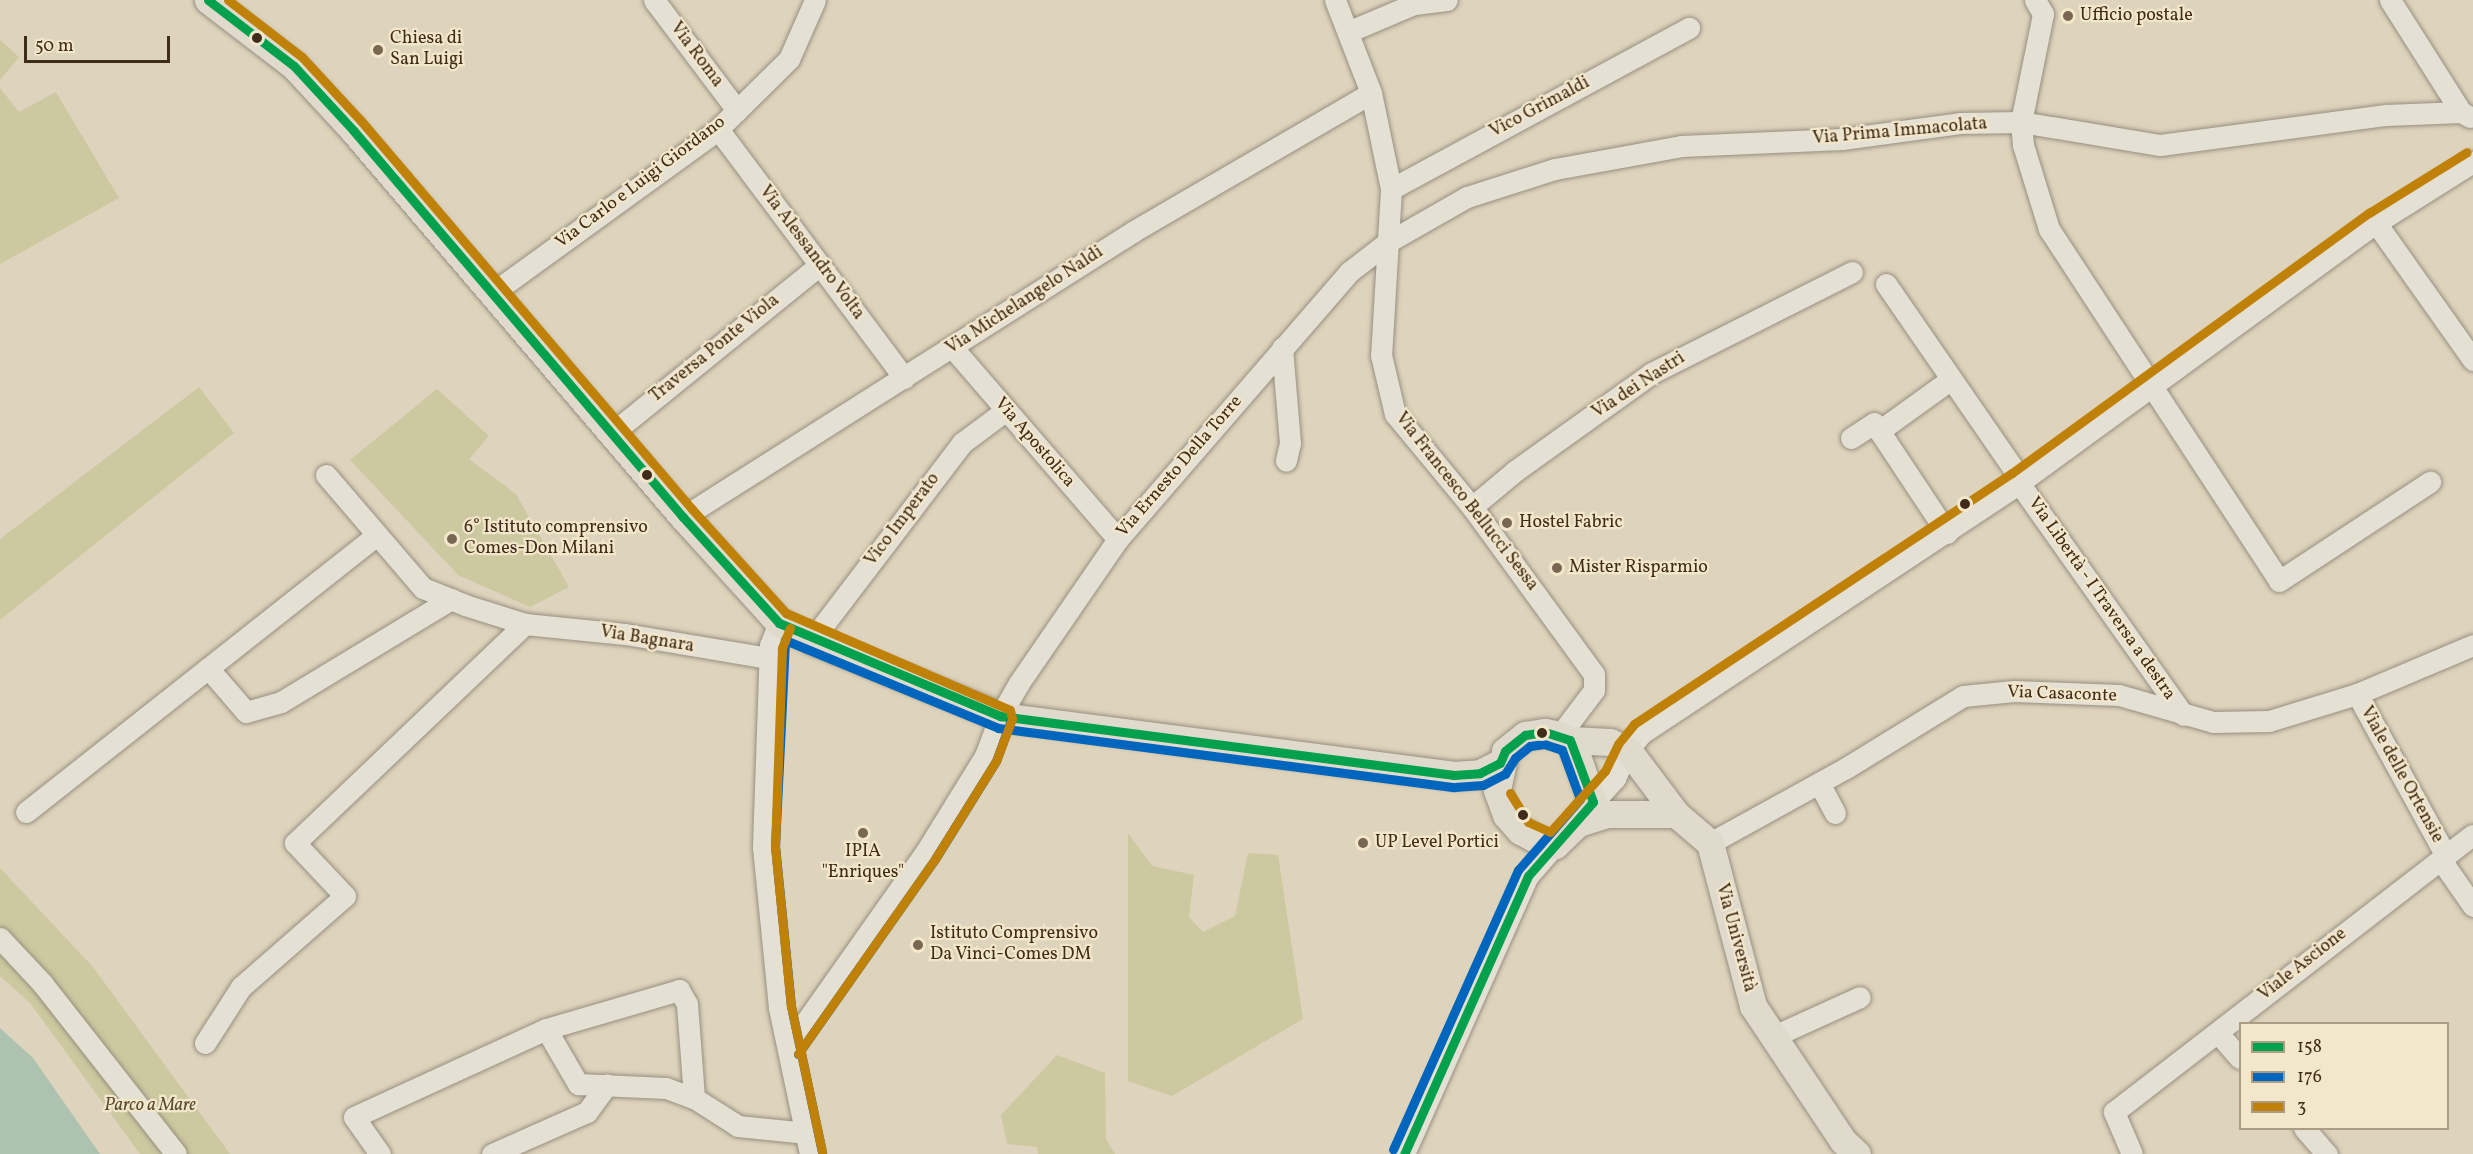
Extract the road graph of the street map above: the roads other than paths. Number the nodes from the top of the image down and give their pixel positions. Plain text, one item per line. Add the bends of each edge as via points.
1 (208, 0) edge
2 (654, 0) edge
3 (815, 0) edge
4 (1335, 0) edge
5 (1447, 0) edge
6 (2035, 0) edge
7 (2402, 4) edge
8 (1689, 27) dead end
9 (1350, 31) junction
10 (1371, 93) junction
11 (737, 110) junction
12 (2467, 115) edge
13 (2021, 122) junction
14 (718, 129) junction
15 (2473, 162) edge
16 (1391, 189) junction
17 (2376, 223) junction
18 (1388, 242) junction
19 (820, 265) junction
20 (1852, 272) dead end
21 (1886, 284) dead end
22 (491, 294) junction
23 (952, 347) junction
24 (1282, 348) junction
25 (2473, 360) edge
26 (904, 378) junction
27 (1951, 379) junction
28 (2153, 384) junction
29 (1005, 411) junction
30 (1879, 431) junction
31 (611, 434) junction
32 (1851, 438) dead end
33 (1286, 461) dead end
34 (326, 476) dead end
35 (2021, 482) junction
36 (2430, 482) dead end
37 (1472, 507) junction
38 (683, 518) junction
39 (1947, 533) junction
40 (377, 535) junction
41 (1118, 538) junction
42 (451, 599) junction
43 (779, 622) junction
44 (525, 624) junction
45 (812, 640) junction
46 (2473, 645) edge
47 (769, 658) junction
48 (208, 668) junction
49 (2357, 694) junction
50 (2183, 715) junction
51 (1000, 716) junction
52 (1565, 737) junction
53 (1628, 750) junction
54 (1500, 763) junction
55 (1454, 775) junction
56 (1819, 783) junction
57 (1500, 800) junction
58 (26, 812) dead end
59 (1586, 813) junction
60 (1835, 813) dead end
61 (1676, 814) junction
62 (1528, 836) junction
63 (2473, 836) edge
64 (1710, 843) junction
65 (1555, 845) junction
66 (2443, 858) junction
67 (1528, 876) junction
68 (2473, 906) edge
69 (0, 938) edge
70 (1860, 997) dead end
71 (546, 1029) junction
72 (2218, 1033) junction
73 (1774, 1036) junction
74 (205, 1043) dead end
75 (788, 1047) junction
76 (2239, 1056) edge
77 (607, 1084) junction
78 (694, 1098) junction
79 (2306, 1130) edge
80 (807, 1132) junction
81 (176, 1154) edge
82 (380, 1154) edge
83 (492, 1154) edge
84 (810, 1154) edge
85 (1404, 1154) edge
86 (1857, 1154) edge
87 (2132, 1154) edge
88 (2327, 1154) edge

1 - 22 main road via 294,66
2 - 11 street, Via Roma
3 - 11 street, Via Carlo e Luigi Giordano via 789,58
4 - 9 street, Via Francesco Bellucci Sessa
5 - 9 street via 1414,4
6 - 13 street via 2043,14
7 - 12 street
8 - 16 street, Vico Grimaldi
9 - 10 street, Via Francesco Bellucci Sessa
10 - 16 street, Via Francesco Bellucci Sessa
10 - 23 street, Via Michelangelo Naldi via 1134,231
11 - 14 street, Via Carlo e Luigi Giordano
12 - 13 street, Via Prima Immacolata via 2386,115 2160,146
13 - 18 street, Via Prima Immacolata via 1960,123 1842,139 1681,146 1555,169 1467,197
13 - 28 street via 2023,144 2049,229
14 - 19 street, Via Alessandro Volta
14 - 22 street, Via Carlo e Luigi Giordano
15 - 17 street
16 - 18 street, Via Francesco Bellucci Sessa
17 - 25 street
17 - 28 street
18 - 24 street, Via Ernesto Della Torre via 1349,272
18 - 37 street, Via Francesco Bellucci Sessa via 1381,355 1395,414
19 - 26 street, Via Alessandro Volta
19 - 31 street, Traversa Ponte Viola
20 - 37 street, Via dei Nastri via 1652,373 1515,471
21 - 27 street, Via Libertà - I Traversa a destra
22 - 31 main road
23 - 26 street, Via Michelangelo Naldi
23 - 29 street, Via Apostolica
24 - 33 street via 1290,443
24 - 41 street, Via Ernesto Della Torre
26 - 38 street, Via Michelangelo Naldi
27 - 30 street
27 - 35 street, Via Libertà - I Traversa a destra
28 - 35 street
28 - 36 street via 2279,581
29 - 41 street, Via Apostolica
29 - 45 street, Vico Imperato via 962,443
30 - 32 street via 1874,423
30 - 39 street
31 - 38 main road
34 - 40 street, Via Bagnara
35 - 39 street
35 - 50 street, Via Libertà - I Traversa a destra
37 - 52 street, Via Francesco Bellucci Sessa via 1594,674 1594,690
38 - 43 main road
39 - 53 street via 1642,733
40 - 42 street, Via Bagnara via 423,588
40 - 48 street
41 - 51 street, Via Ernesto Della Torre
42 - 44 street, Via Bagnara
42 - 48 street via 281,702 246,712
43 - 45 main road
43 - 47 street
44 - 47 street, Via Bagnara via 625,634
44 - 74 street via 295,843 345,896 241,987
45 - 51 main road
46 - 49 street, Via Casaconte
47 - 75 street via 763,847 779,1008
48 - 58 street
49 - 50 street, Via Casaconte via 2270,722 2213,722
49 - 66 street, Viale delle Ortensie
50 - 56 street, Via Casaconte via 2119,695 2014,691 1964,696
51 - 55 main road
51 - 75 street, Via Ernesto Della Torre via 985,756 925,853
52 - 53 main road via 1610,742
52 - 54 main road via 1545,732 1525,735 1504,751
52 - 59 main road via 1579,756
53 - 59 street via 1615,778
53 - 61 main road
54 - 55 main road via 1480,773
54 - 57 main road
55 - 57 main road
56 - 60 street
56 - 64 street, Via Casaconte
57 - 62 main road via 1506,815
59 - 61 main road
59 - 65 main road
61 - 64 main road
62 - 65 main road
62 - 67 street
63 - 66 street, Viale Ascione
64 - 73 main road, Via Università via 1753,1006
65 - 67 street
66 - 68 street, Viale delle Ortensie
66 - 72 street, Viale Ascione
67 - 85 street
69 - 81 street via 42,983
70 - 73 street
71 - 77 street via 578,1084
71 - 78 street via 680,990 687,1004
71 - 82 street via 354,1117
72 - 76 street
72 - 87 street, Viale Ascione via 2114,1112
73 - 86 main road, Via Università via 1843,1141
75 - 80 street
77 - 78 street via 666,1088
77 - 83 street via 587,1112
78 - 80 street via 738,1126
79 - 88 street
80 - 84 street

